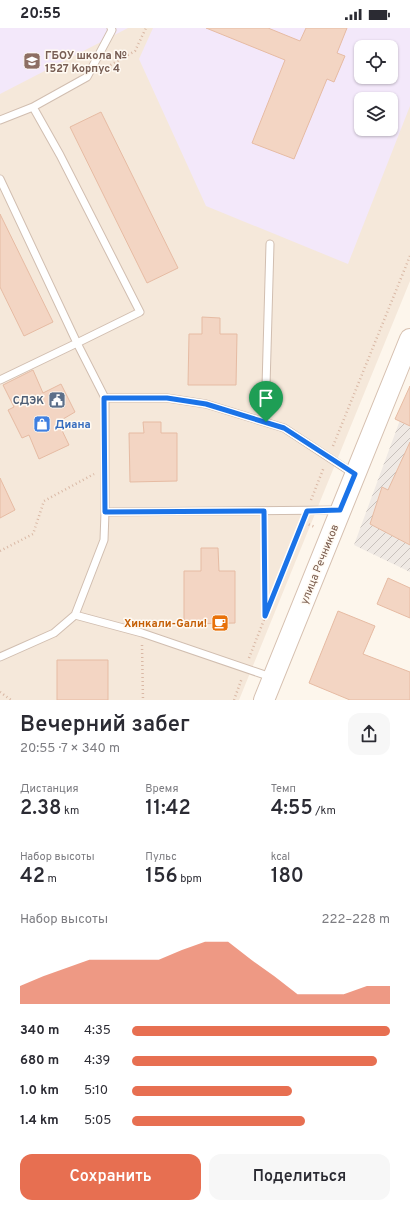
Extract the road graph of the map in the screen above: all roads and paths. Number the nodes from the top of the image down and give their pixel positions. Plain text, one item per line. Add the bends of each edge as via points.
1 (111, 28) edge
2 (146, 28) edge
3 (87, 77) junction
4 (33, 107) junction
5 (0, 120) edge
6 (0, 179) edge
7 (270, 244) dead end
8 (410, 256) edge
9 (77, 342) junction
10 (409, 347) edge
11 (0, 380) edge
12 (104, 398) junction
13 (266, 422) junction
14 (329, 457) junction
15 (105, 468) junction
16 (355, 474) junction
17 (340, 510) junction
18 (264, 511) junction
19 (307, 511) junction
20 (105, 512) junction
21 (0, 550) edge
22 (75, 615) junction
23 (265, 616) junction
24 (142, 633) junction
25 (0, 657) edge
26 (245, 668) junction
27 (272, 678) junction
28 (0, 692) edge
29 (11, 700) edge
30 (143, 700) edge
31 (234, 700) edge
32 (264, 700) edge

1 - 3 lane
2 - 3 path via 136,51
3 - 4 lane
4 - 5 lane
4 - 9 lane via 140,312
6 - 9 lane
7 - 13 lane
8 - 14 path
9 - 11 lane
9 - 12 lane
10 - 16 street, улица Речников
12 - 13 lane via 167,398 206,404
12 - 15 lane
13 - 14 lane via 284,428
14 - 16 lane
14 - 19 path
15 - 20 lane
15 - 21 path via 44,501 33,534
16 - 17 street, улица Речников
17 - 19 lane
17 - 27 street, улица Речников
18 - 19 lane
18 - 20 lane
18 - 23 path
19 - 23 path
20 - 22 lane via 104,540
22 - 24 lane
22 - 25 lane via 54,633
23 - 26 path
24 - 26 lane
24 - 30 path
26 - 27 lane
26 - 31 path
27 - 32 street, улица Речников
28 - 29 path

